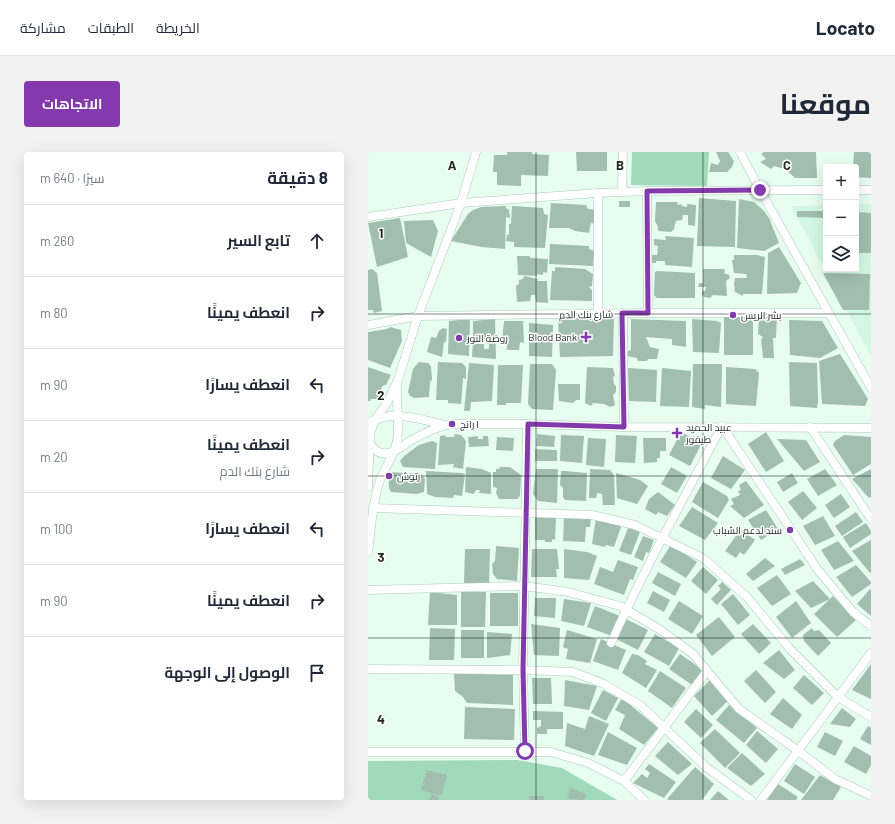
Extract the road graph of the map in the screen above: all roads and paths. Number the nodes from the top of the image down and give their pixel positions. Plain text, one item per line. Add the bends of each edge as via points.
1 (476, 152) edge
2 (623, 152) edge
3 (740, 152) edge
4 (760, 190) junction
5 (823, 190) edge
6 (859, 190) edge
7 (871, 190) edge
8 (647, 191) junction
9 (598, 192) junction
10 (622, 192) junction
11 (461, 203) junction
12 (368, 217) edge
13 (829, 312) junction
14 (622, 313) junction
15 (648, 313) junction
16 (598, 314) junction
17 (418, 316) junction
18 (368, 325) edge
19 (398, 380) junction
20 (871, 388) edge
21 (398, 416) junction
22 (372, 421) edge
23 (528, 424) junction
24 (444, 425) junction
25 (722, 426) junction
26 (624, 427) junction
27 (810, 427) junction
28 (871, 428) edge
29 (369, 441) junction
30 (394, 451) junction
31 (369, 469) edge
32 (368, 487) edge
33 (374, 508) junction
34 (526, 512) junction
35 (871, 519) edge
36 (662, 538) junction
37 (368, 552) edge
38 (524, 586) junction
39 (368, 590) edge
40 (626, 609) junction
41 (871, 626) edge
42 (611, 643) dead end
43 (871, 653) edge
44 (368, 670) edge
45 (523, 670) junction
46 (707, 671) junction
47 (838, 697) junction
48 (871, 717) edge
49 (663, 728) junction
50 (797, 750) junction
51 (525, 751) junction
52 (368, 752) edge
53 (624, 781) junction
54 (871, 796) edge
55 (644, 800) edge
56 (751, 800) edge
57 (761, 800) edge

1 - 11 street
2 - 10 street
3 - 4 street
4 - 5 street
4 - 8 street
4 - 13 street
6 - 7 street
8 - 10 street
8 - 15 street
9 - 10 street
9 - 11 street
9 - 16 street
11 - 12 street
11 - 17 street
13 - 15 street, شارع بنك الدم
13 - 20 street
14 - 15 street, شارع بنك الدم
14 - 16 street, شارع بنك الدم
14 - 26 street
16 - 17 street, شارع بنك الدم
17 - 18 street, شارع بنك الدم
17 - 19 street
19 - 21 street
19 - 22 street via 388,401
21 - 22 street
21 - 24 street
21 - 30 street via 398,434
22 - 29 street
23 - 24 street
23 - 26 street
23 - 34 street
24 - 30 street
25 - 26 street
25 - 27 street
25 - 36 street
25 - 41 street via 818,570 853,612
27 - 28 street
27 - 35 street
29 - 30 street via 379,453
29 - 31 street
30 - 33 street via 379,483
31 - 32 street
33 - 34 street
33 - 37 street
34 - 36 street via 592,515 635,525
34 - 38 street
36 - 40 street
36 - 47 street via 703,558 747,597 790,649
38 - 39 street
38 - 40 street via 568,592
38 - 45 street
40 - 42 street
40 - 46 street via 693,654
43 - 47 street
44 - 45 street
45 - 49 street via 573,672 604,684 641,706
45 - 51 street
46 - 49 street
46 - 50 street via 739,709
47 - 48 street
47 - 50 street
49 - 53 street
49 - 56 street via 706,766
50 - 54 street via 835,779
50 - 57 street
51 - 52 street
51 - 53 street via 551,752 588,763
53 - 55 street

